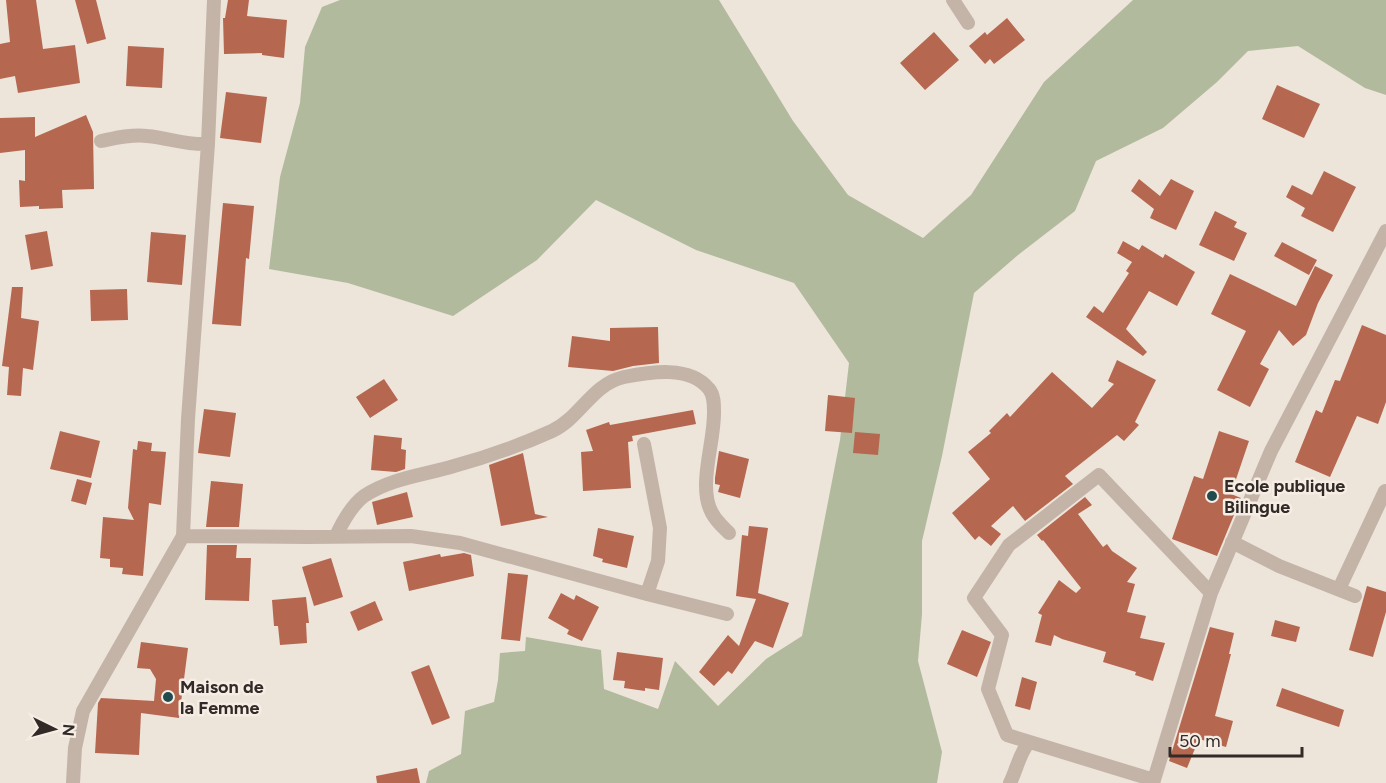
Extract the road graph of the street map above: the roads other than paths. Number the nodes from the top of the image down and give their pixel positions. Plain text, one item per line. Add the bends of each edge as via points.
1 (214, 0) edge
2 (953, 0) edge
3 (968, 22) dead end
4 (100, 141) dead end
5 (208, 144) junction
6 (1386, 231) edge
7 (644, 444) dead end
8 (1385, 491) edge
9 (1382, 509) edge
10 (729, 533) dead end
11 (183, 536) junction
12 (336, 536) junction
13 (1232, 542) junction
14 (1339, 589) junction
15 (1211, 593) junction
16 (647, 594) junction
17 (1355, 596) dead end
18 (727, 614) dead end
19 (1029, 742) junction
20 (1157, 782) edge
21 (72, 783) edge
22 (1010, 783) edge

1 - 5 street
2 - 3 street
4 - 5 street via 147,135
5 - 11 street
6 - 13 street via 1271,451
7 - 16 street via 660,528 658,561
8 - 9 street
9 - 14 street
10 - 12 street via 710,511 706,498 706,472 715,425 710,390 698,379 667,372 610,381 555,430 475,460 382,485 362,497
11 - 12 street
11 - 21 street via 83,711
12 - 16 street via 411,536 460,543
13 - 14 street via 1279,566
13 - 15 street
14 - 17 street
15 - 19 street via 1099,475 1009,545 974,597 1002,635 988,689 1007,735
15 - 20 street via 1158,765
16 - 18 street
19 - 20 street
19 - 22 street via 1021,751

